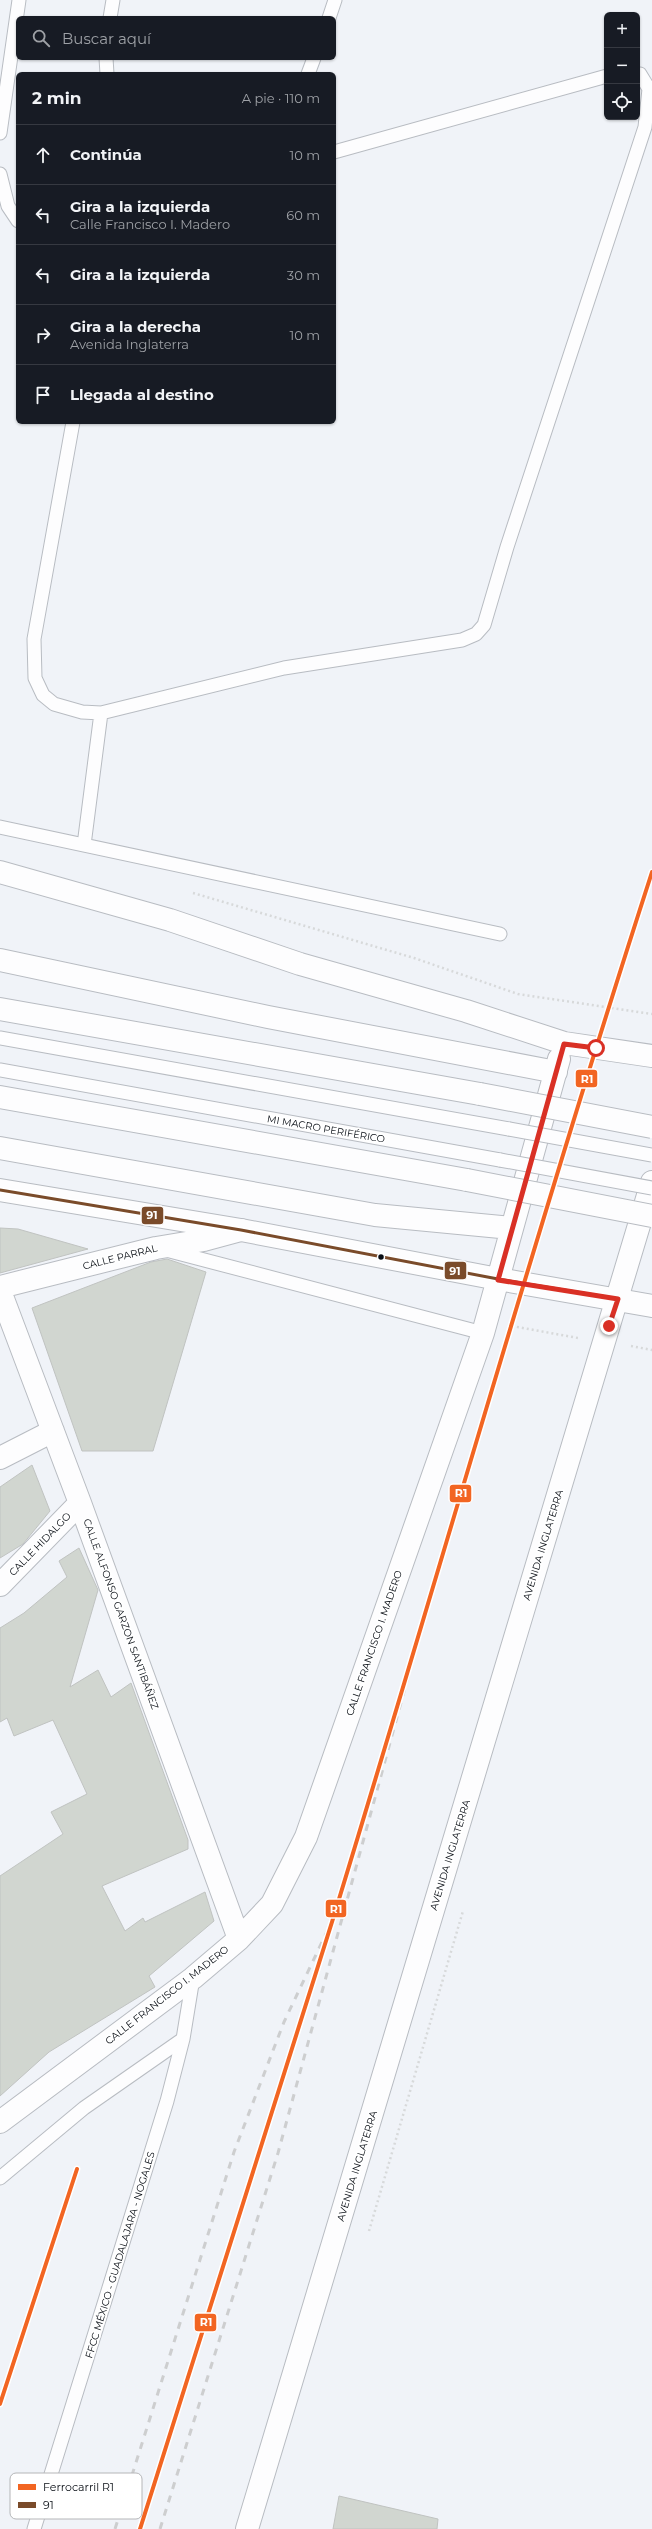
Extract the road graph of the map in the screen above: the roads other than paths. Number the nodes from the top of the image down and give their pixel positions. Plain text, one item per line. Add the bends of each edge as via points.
1 (19, 0) edge
2 (113, 0) edge
3 (335, 0) edge
4 (17, 16) edge
5 (110, 16) edge
6 (330, 16) edge
7 (16, 21) edge
8 (106, 60) edge
9 (313, 60) edge
10 (106, 72) edge
11 (309, 72) edge
12 (640, 74) edge
13 (604, 77) edge
14 (0, 132) edge
15 (336, 151) edge
16 (0, 174) edge
17 (16, 218) edge
18 (73, 424) edge
19 (101, 713) junction
20 (0, 827) edge
21 (84, 845) junction
22 (0, 872) edge
23 (500, 934) dead end
24 (0, 960) edge
25 (0, 1009) edge
26 (0, 1038) edge
27 (564, 1044) junction
28 (652, 1056) edge
29 (0, 1070) edge
30 (556, 1072) junction
31 (0, 1097) edge
32 (652, 1127) edge
33 (0, 1148) edge
34 (652, 1155) edge
35 (652, 1182) edge
36 (652, 1188) edge
37 (0, 1190) edge
38 (652, 1216) edge
39 (511, 1228) junction
40 (241, 1230) junction
41 (156, 1248) junction
42 (498, 1280) junction
43 (0, 1287) edge
44 (0, 1290) edge
45 (618, 1299) junction
46 (652, 1306) edge
47 (483, 1333) junction
48 (53, 1431) junction
49 (0, 1458) edge
50 (80, 1503) junction
51 (0, 1585) edge
52 (239, 1939) junction
53 (193, 1978) junction
54 (183, 2039) junction
55 (0, 2122) edge
56 (0, 2178) edge
57 (51, 2473) edge
58 (37, 2519) edge
59 (34, 2529) edge
60 (247, 2529) edge

1 - 4 lane
2 - 5 lane
3 - 6 lane
7 - 14 lane
8 - 10 lane
9 - 11 lane
12 - 19 lane via 649,89 645,127 507,547 484,625 476,634 462,640 284,668
13 - 15 lane
16 - 17 lane via 8,206
18 - 19 lane via 34,639 35,678 43,695 54,704 82,712
19 - 21 lane
20 - 21 lane
21 - 23 lane
22 - 27 main road via 170,920 300,964 466,1011
24 - 30 main road via 268,1017
25 - 32 main road, bridge
26 - 34 lane, bridge
27 - 28 main road
27 - 30 main road, CALLE FRANCISCO I. MADERO
29 - 36 lane, MI MACRO PERIFÉRICO, bridge
30 - 39 main road, CALLE FRANCISCO I. MADERO
31 - 38 main road, bridge via 468,1180
33 - 39 main road via 375,1216
35 - 45 main road, AVENIDA INGLATERRA
37 - 40 main road
39 - 42 main road, CALLE FRANCISCO I. MADERO
40 - 41 main road, CALLE PARRAL via 204,1240
40 - 42 main road
41 - 43 main road, CALLE PARRAL
41 - 47 lane
42 - 45 main road
42 - 47 main road, CALLE FRANCISCO I. MADERO
44 - 48 main road, CALLE ALFONSO GARZON SANTIBÁÑEZ
45 - 46 main road
45 - 60 main road, AVENIDA INGLATERRA
47 - 52 main road, CALLE FRANCISCO I. MADERO via 306,1837 272,1904
48 - 49 main road
48 - 50 main road, CALLE ALFONSO GARZON SANTIBÁÑEZ
50 - 51 main road, CALLE HIDALGO
50 - 52 main road, CALLE ALFONSO GARZON SANTIBÁÑEZ
52 - 53 main road, CALLE FRANCISCO I. MADERO
53 - 54 lane, FFCC MÉXICO - GUADALAJARA - NOGALES
53 - 55 main road, CALLE FRANCISCO I. MADERO
54 - 56 lane via 84,2108
54 - 57 lane, FFCC MÉXICO - GUADALAJARA - NOGALES via 167,2101
58 - 59 lane, FFCC MÉXICO - GUADALAJARA - NOGALES

